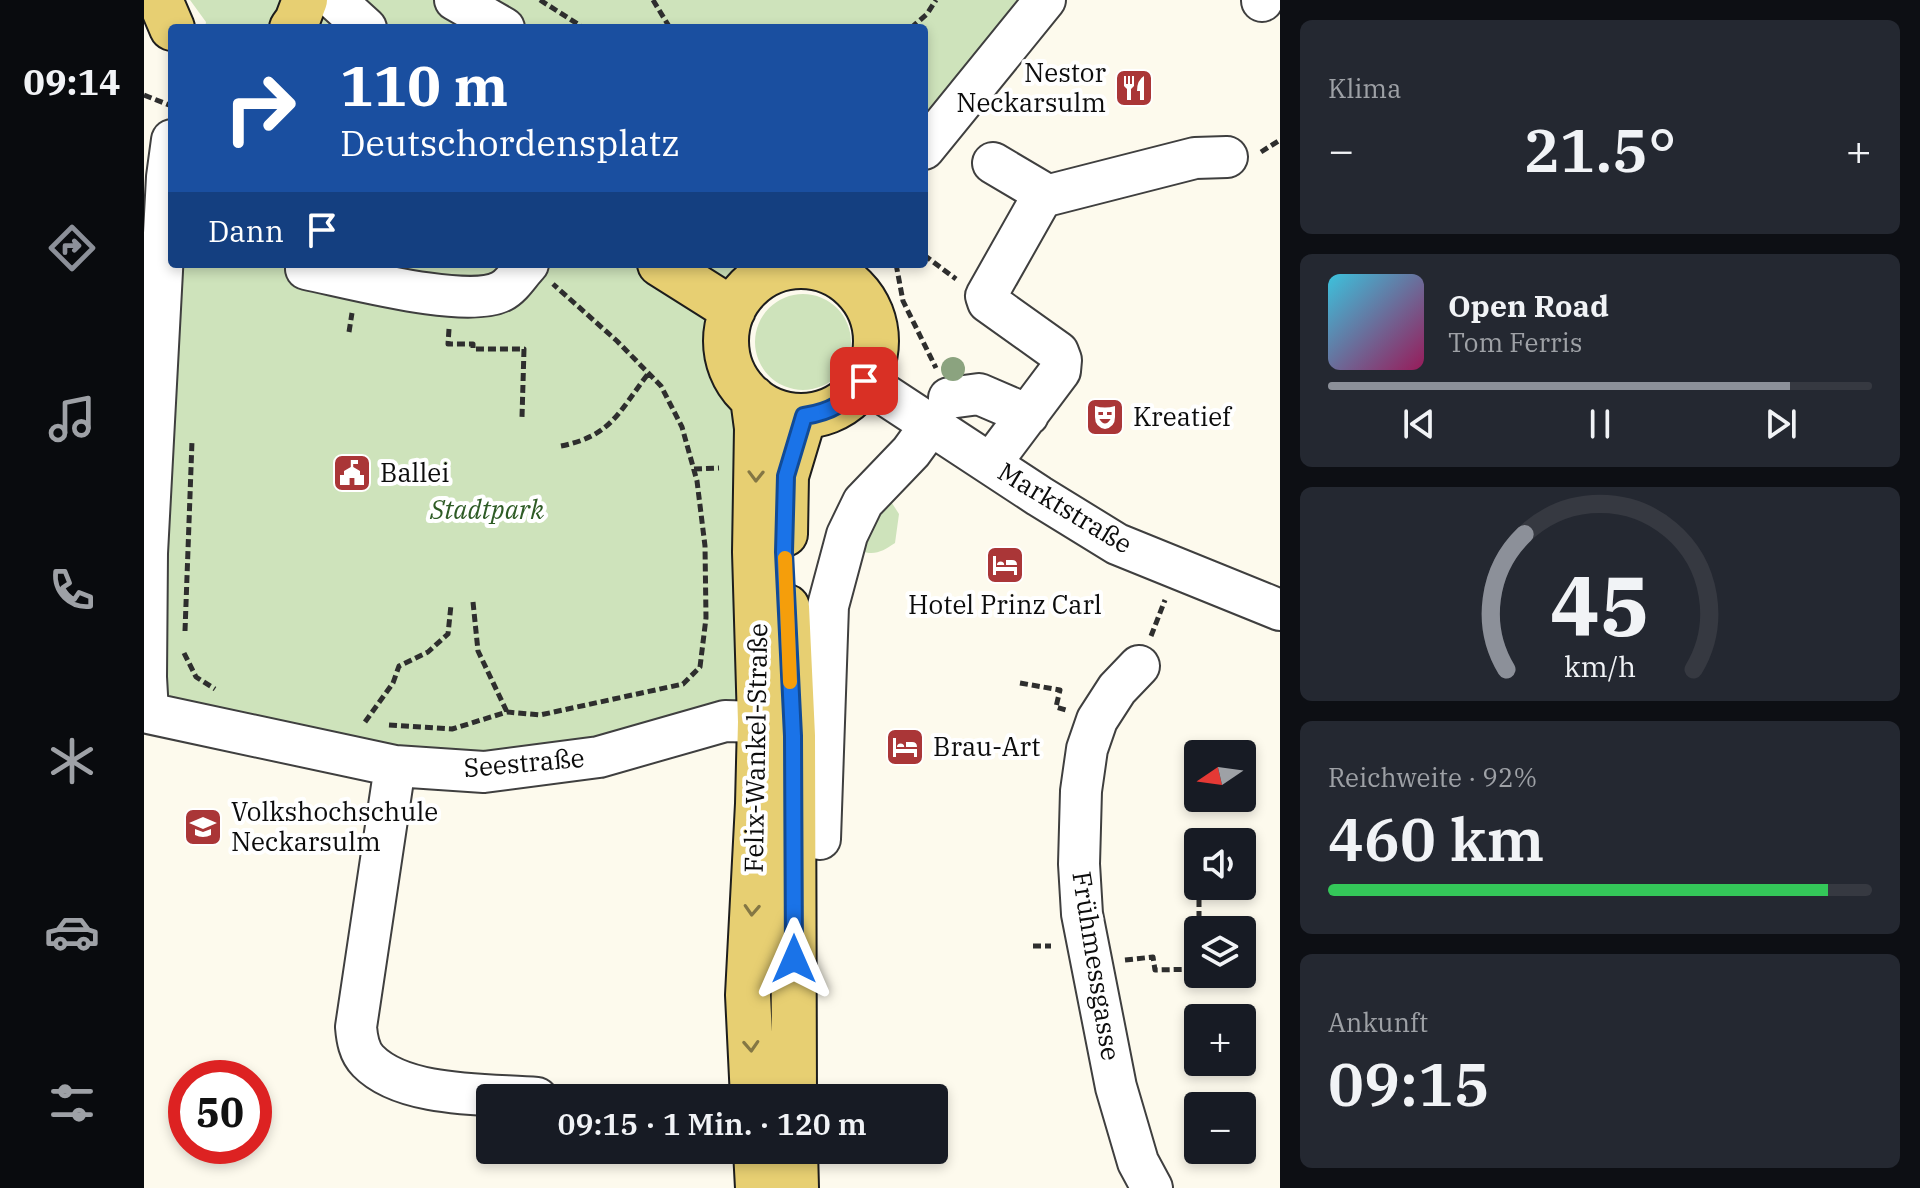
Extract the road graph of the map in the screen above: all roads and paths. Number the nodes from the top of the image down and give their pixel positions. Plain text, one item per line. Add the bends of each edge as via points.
1 (160, 0) edge
2 (305, 0) edge
3 (335, 0) edge
4 (455, 0) edge
5 (540, 0) edge
6 (653, 0) edge
7 (936, 0) edge
8 (1045, 0) edge
9 (170, 24) edge
10 (295, 24) edge
11 (362, 24) edge
12 (497, 24) edge
13 (578, 24) edge
14 (668, 24) edge
15 (916, 24) edge
16 (144, 95) edge
17 (168, 104) edge
18 (928, 144) edge
19 (1227, 157) dead end
20 (993, 163) dead end
21 (168, 170) edge
22 (1047, 195) junction
23 (928, 258) edge
24 (666, 268) edge
25 (771, 268) edge
26 (835, 268) edge
27 (897, 268) edge
28 (306, 269) dead end
29 (539, 273) edge
30 (973, 295) junction
31 (733, 310) junction
32 (449, 319) dead end
33 (150, 368) edge
34 (648, 374) junction
35 (864, 381) junction
36 (753, 398) junction
37 (940, 411) junction
38 (1028, 415) junction
39 (804, 416) junction
40 (522, 417) dead end
41 (193, 432) dead end
42 (561, 446) dead end
43 (991, 463) junction
44 (1177, 570) junction
45 (473, 602) dead end
46 (451, 605) dead end
47 (1280, 610) edge
48 (1139, 666) joint
49 (1020, 683) dead end
50 (220, 692) dead end
51 (146, 695) edge
52 (507, 712) junction
53 (350, 720) dead end
54 (1097, 720) junction
55 (365, 722) junction
56 (760, 722) junction
57 (395, 766) junction
58 (807, 824) junction
59 (1111, 961) dead end
60 (1184, 969) edge
61 (752, 1084) edge
62 (795, 1084) edge
63 (476, 1093) edge
64 (1152, 1188) edge

1 - 9 main road
2 - 10 main road
3 - 11 street
4 - 12 street
5 - 13 path
6 - 14 path
7 - 15 path
8 - 18 street
16 - 17 path
19 - 22 street via 1195,158
20 - 22 street
21 - 33 street
22 - 30 street
23 - 30 path
24 - 31 main road
25 - 31 main road
26 - 35 main road via 860,295 875,328 872,365
27 - 37 path via 903,301 947,385
28 - 29 street via 480,298
29 - 34 path
30 - 38 street via 1058,352 1060,371
31 - 36 main road via 726,334 728,358 737,380
32 - 40 path via 448,344 524,349
33 - 51 street
34 - 42 path via 599,434
34 - 52 path via 661,386 682,427 697,481 705,546 700,667 683,684 605,703 540,715
35 - 37 street, Marktstraße
35 - 39 main road via 838,406
36 - 39 main road via 777,412
36 -> 56 main road, Felix-Wankel-Straße
37 - 38 street via 979,394
37 - 43 street, Marktstraße
37 - 58 street via 911,452 863,502 847,535 828,606
38 - 43 street
39 - 58 main road, Felix-Wankel-Straße via 786,476 784,552
41 - 50 path via 184,653 196,677
43 - 44 street, Marktstraße via 1117,544
44 - 47 street, Marktstraße
44 - 48 path
45 - 52 path via 478,651
46 - 55 path via 448,634 428,652 399,666
48 - 54 street, Frühmessgasse
49 - 54 path via 1060,690 1056,707
51 - 57 street, Seestraße
52 - 55 path via 452,729
53 - 55 path
54 - 64 street, Frühmessgasse via 1081,791 1082,914 1116,1087 1138,1162
56 - 57 street, Seestraße via 725,721 599,757 545,765 484,772
56 - 58 street
56 -> 61 main road, Felix-Wankel-Straße via 748,995
57 - 63 street via 357,1042 366,1060 386,1075 422,1088
58 - 62 main road, Felix-Wankel-Straße
59 - 60 path via 1153,957 1155,970

